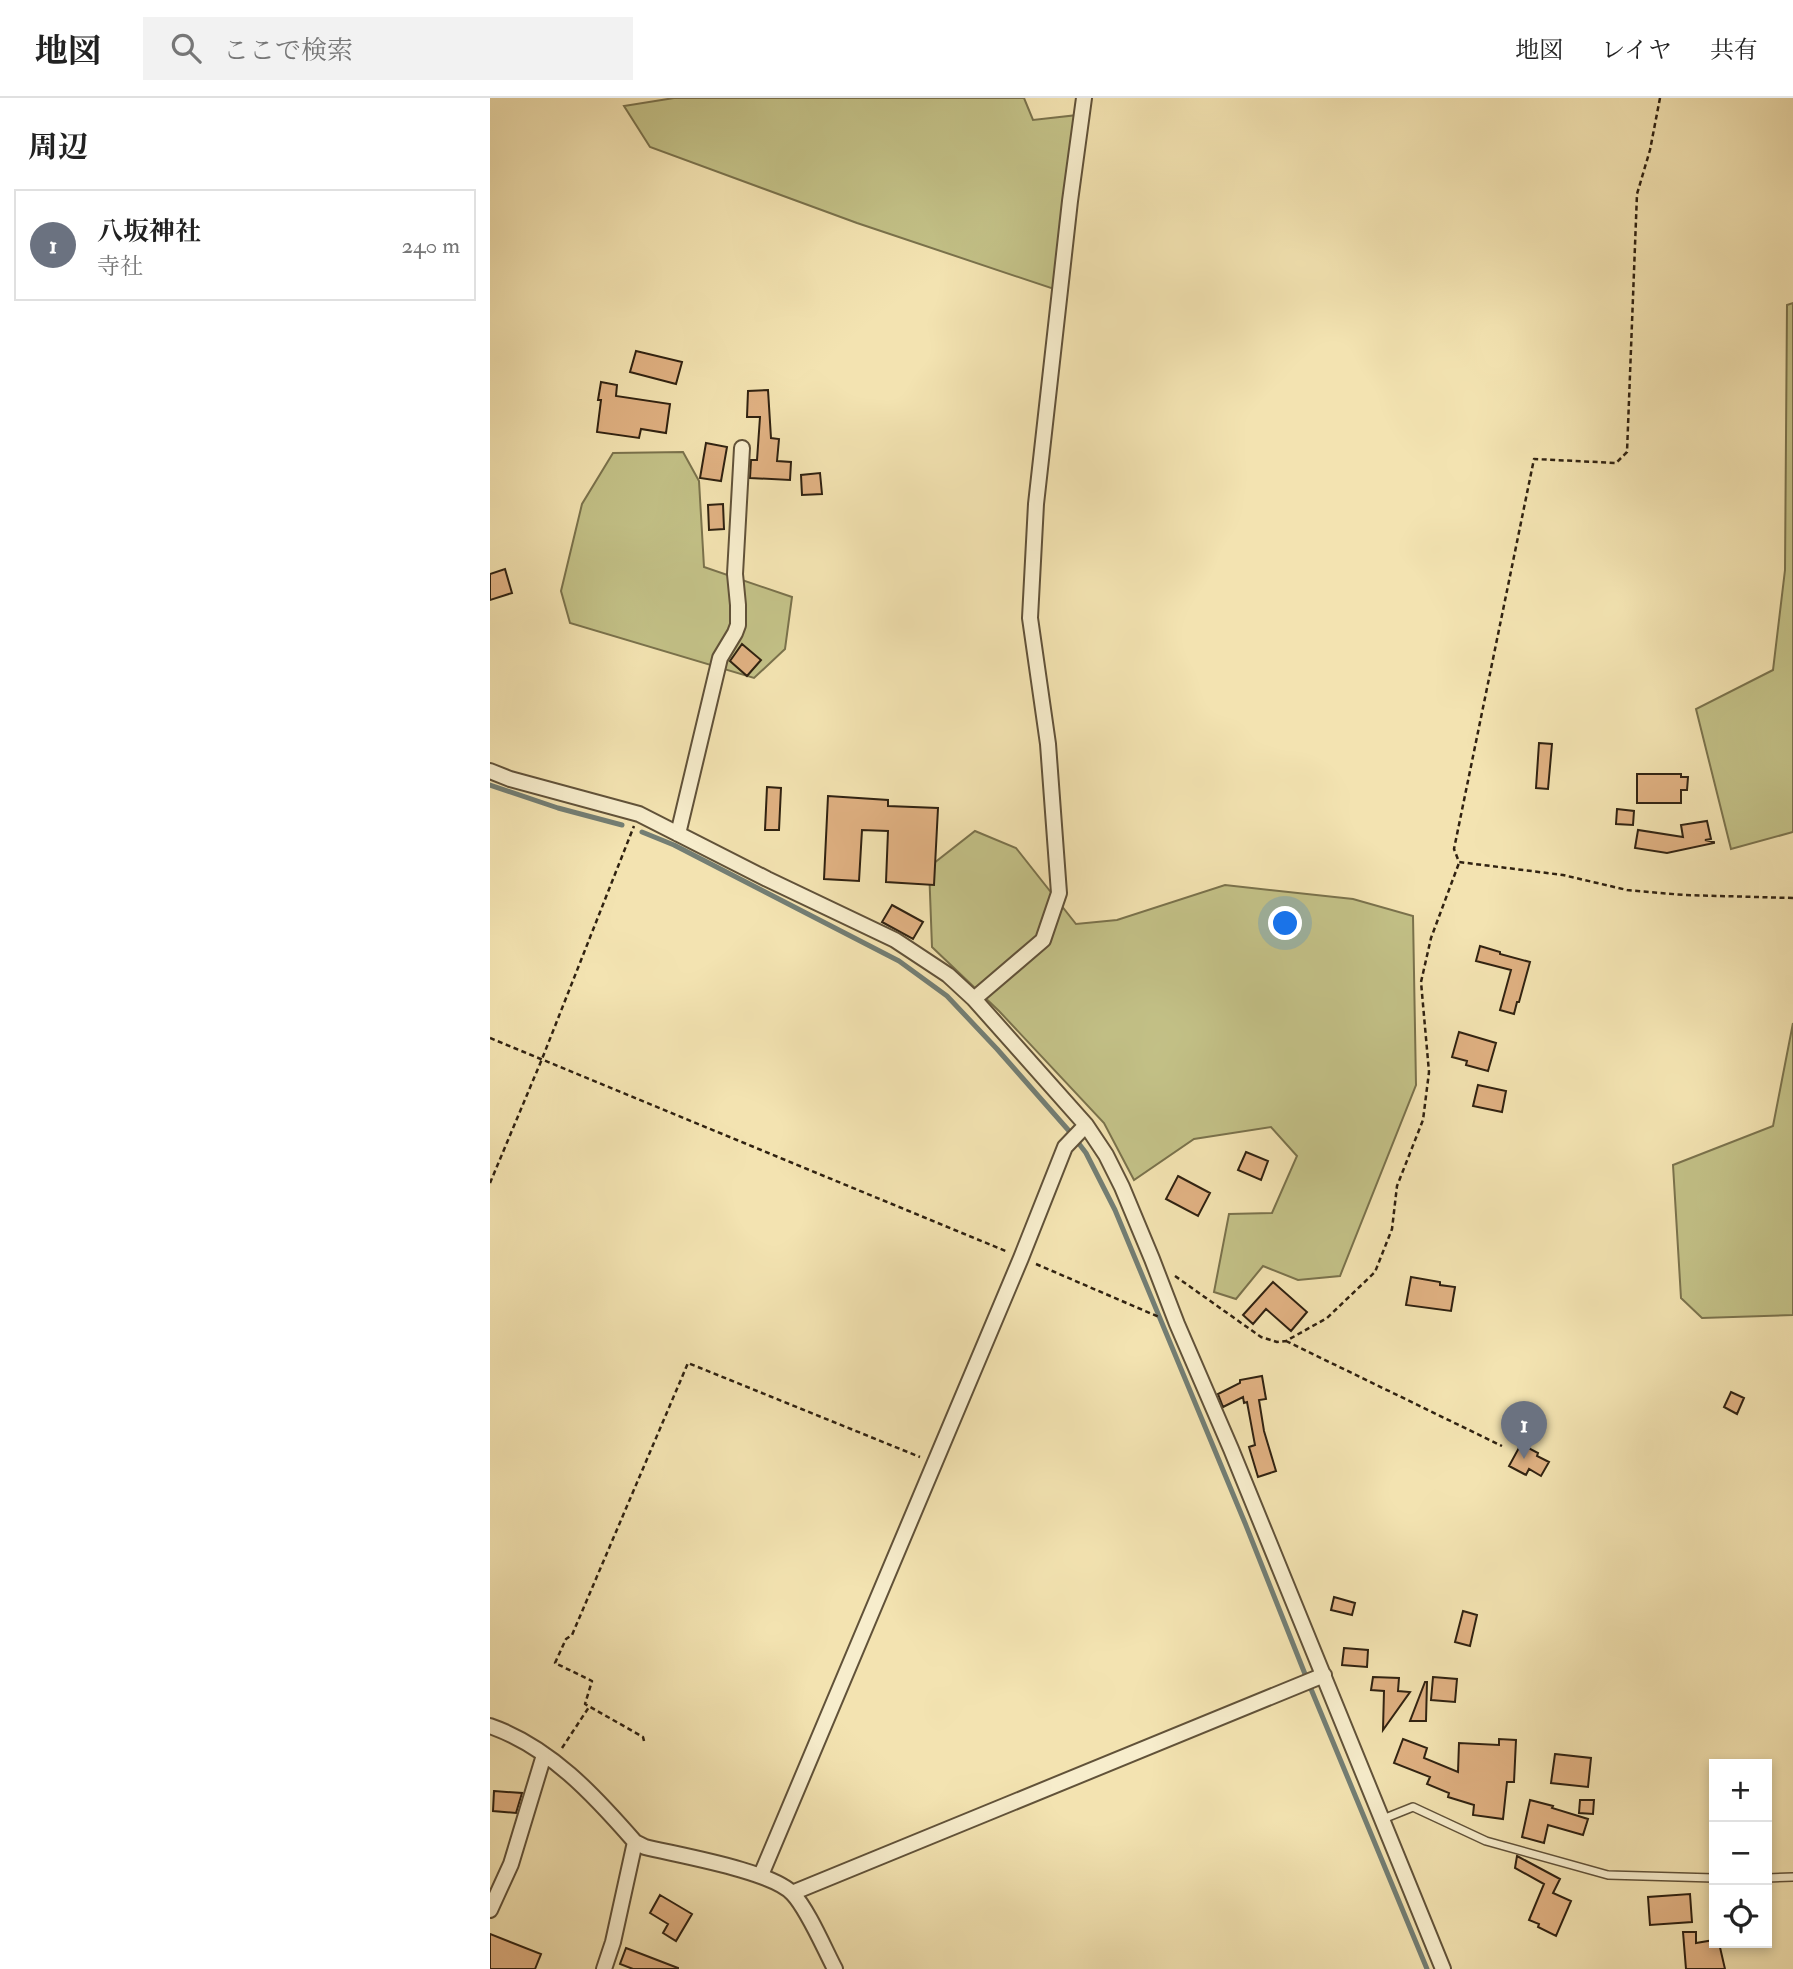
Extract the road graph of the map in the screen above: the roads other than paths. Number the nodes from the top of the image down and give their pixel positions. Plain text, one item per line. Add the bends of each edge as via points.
1 (1084, 98) edge
2 (741, 448) dead end
3 (490, 771) edge
4 (678, 834) junction
5 (974, 999) junction
6 (1083, 1128) junction
7 (1324, 1675) junction
8 (490, 1726) edge
9 (548, 1758) junction
10 (1383, 1819) junction
11 (635, 1842) junction
12 (761, 1875) junction
13 (1793, 1877) edge
14 (1709, 1878) edge
15 (1772, 1878) edge
16 (792, 1893) junction
17 (490, 1910) edge
18 (604, 1969) edge
19 (835, 1969) edge
20 (1443, 1969) edge

1 - 5 street via 1036,504 1030,607 1048,744 1059,893 1043,940
2 - 4 street via 735,574 738,625 720,659
3 - 4 street via 639,814
4 - 5 street via 895,940 948,975
5 - 6 street
6 - 7 street via 1106,1155 1122,1187
6 - 12 street via 1065,1147
7 - 10 street
7 - 16 street
8 - 9 street
9 - 11 street via 579,1782
9 - 17 street
10 - 14 lane via 1413,1807 1486,1840 1608,1875
10 - 20 street
11 - 12 street
11 - 18 street
12 - 16 street
13 - 15 lane
16 - 19 street

